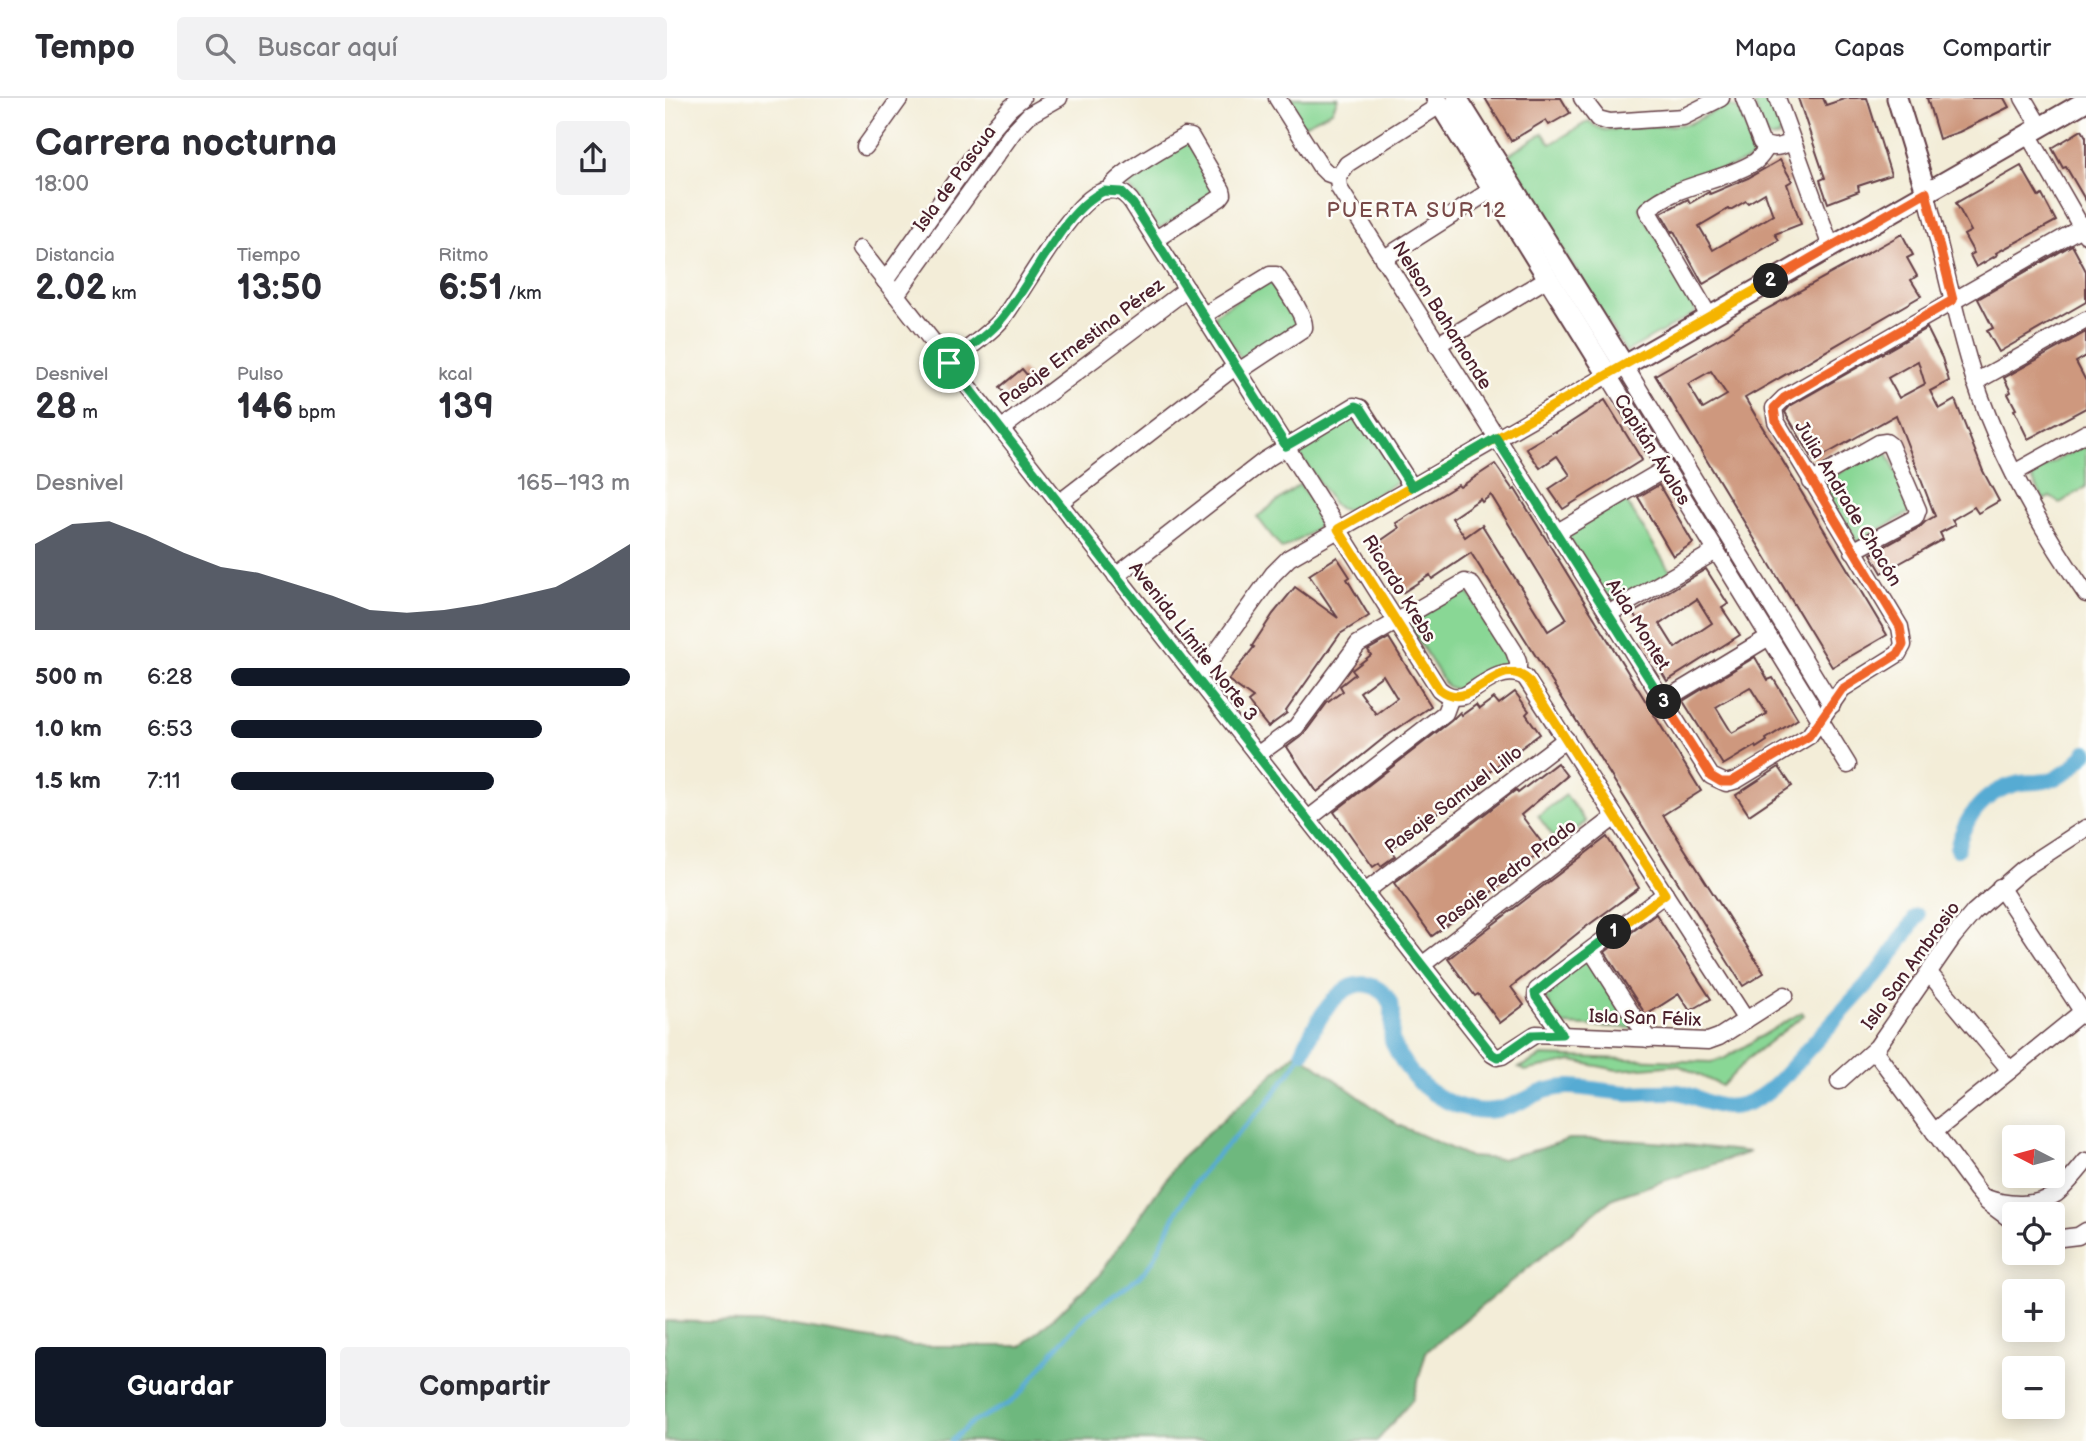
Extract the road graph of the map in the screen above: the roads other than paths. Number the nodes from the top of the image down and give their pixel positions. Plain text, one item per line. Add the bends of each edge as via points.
1 (900, 98) edge
2 (1022, 98) edge
3 (1059, 98) edge
4 (1277, 98) edge
5 (1582, 98) edge
6 (1721, 98) edge
7 (1744, 98) edge
8 (1777, 98) edge
9 (1897, 98) edge
10 (2023, 98) edge
11 (1444, 100) edge
12 (2086, 101) edge
13 (2034, 130) junction
14 (1793, 142) junction
15 (865, 147) dead end
16 (1767, 147) junction
17 (1338, 177) junction
18 (1493, 189) junction
19 (1109, 190) junction
20 (1926, 192) junction
21 (2084, 230) edge
22 (1156, 239) junction
23 (1831, 247) junction
24 (860, 249) dead end
25 (1383, 259) junction
26 (1548, 278) junction
27 (885, 281) junction
28 (1187, 289) junction
29 (896, 295) junction
30 (1953, 300) junction
31 (1204, 315) junction
32 (1709, 316) junction
33 (2086, 320) edge
34 (1437, 345) junction
35 (949, 363) junction
36 (1237, 369) junction
37 (1616, 370) junction
38 (1975, 382) junction
39 (1001, 429) junction
40 (2086, 433) edge
41 (1496, 438) junction
42 (1286, 446) junction
43 (1665, 469) junction
44 (2014, 473) junction
45 (1811, 482) junction
46 (1412, 487) junction
47 (1059, 503) junction
48 (1338, 529) junction
49 (1556, 533) junction
50 (1716, 551) junction
51 (1853, 551) junction
52 (1116, 576) junction
53 (2086, 594) edge
54 (1608, 614) junction
55 (1396, 621) junction
56 (1769, 637) junction
57 (1518, 673) junction
58 (1197, 679) junction
59 (1451, 697) junction
60 (1663, 701) junction
61 (1832, 705) junction
62 (1821, 722) junction
63 (1566, 739) junction
64 (1257, 755) junction
65 (1848, 765) dead end
66 (1615, 817) junction
67 (1308, 819) junction
68 (2086, 828) edge
69 (2000, 887) junction
70 (1365, 892) junction
71 (1665, 894) junction
72 (1591, 950) junction
73 (1422, 965) junction
74 (1929, 973) junction
75 (1785, 995) dead end
76 (2084, 1015) edge
77 (1746, 1020) junction
78 (1562, 1034) junction
79 (1648, 1039) junction
80 (1874, 1050) junction
81 (1497, 1057) joint
82 (2010, 1070) junction
83 (1839, 1081) dead end
84 (1934, 1132) junction
85 (2086, 1161) edge
86 (1982, 1197) junction
87 (2002, 1213) edge
88 (2086, 1231) edge
89 (2065, 1239) edge

1 - 15 street
2 - 27 street, Isla de Pascua via 995,125
3 - 29 street, Isla de Pascua via 1029,115 1013,132
4 - 17 street via 1320,166
5 - 6 street via 1598,119 1610,122 1683,117
7 - 16 street via 1758,137
8 - 14 street
9 - 20 street
10 - 13 street
11 - 17 street via 1347,164
11 - 18 street, Capitán Ávalos
11 - 37 street, Capitán Ávalos
12 - 13 street
13 - 20 street
13 - 21 street
14 - 16 street
14 - 23 street
16 - 32 street via 1752,164 1689,186 1647,210
17 - 25 street, Nelson Bahamonde via 1339,188
18 - 25 street
18 - 26 street, Capitán Ávalos
19 - 22 street, Ricardo Krebs via 1128,197
19 - 22 street via 1123,174 1185,136 1191,137 1223,194
19 - 35 street via 1098,193 1075,214 997,324
20 - 23 street
20 - 30 street
21 - 30 street
22 - 28 street, Ricardo Krebs
23 - 32 street
24 - 27 street, Avenida Límite Norte 3
25 - 34 street, Nelson Bahamonde
26 - 34 street
26 - 37 street, Capitán Ávalos
27 - 29 street, Avenida Límite Norte 3
28 - 31 street, Ricardo Krebs
28 - 39 street, Pasaje Ernestina Pérez
29 - 35 street, Avenida Límite Norte 3
30 - 38 street
30 - 45 street, Julia Andrade Chacón via 1774,408 1776,421
31 - 36 street, Ricardo Krebs
31 - 36 street via 1270,275 1276,275 1284,287 1305,322 1304,328
32 - 37 street
33 - 38 street
34 - 41 street, Nelson Bahamonde
35 - 39 street, Avenida Límite Norte 3
36 - 42 street, Ricardo Krebs
36 - 47 street
37 - 41 street
37 - 43 street, Capitán Ávalos
37 - 61 street, Capitán Ávalos
38 - 44 street
39 - 47 street, Avenida Límite Norte 3
40 - 44 street
41 - 46 street
41 - 49 street, Aida Montet
42 - 46 street via 1356,406
42 - 48 street, Ricardo Krebs
42 - 52 street
43 - 49 street
43 - 50 street, Capitán Ávalos
44 - 53 street
45 - 51 street, Julia Andrade Chacón
45 - 51 street via 1879,443 1890,445 1918,514
46 - 48 street
47 - 52 street, Avenida Límite Norte 3
48 - 55 street, Ricardo Krebs
48 - 58 street via 1280,566
49 - 54 street, Aida Montet
50 - 54 street
50 - 56 street, Capitán Ávalos
51 - 61 street, Julia Andrade Chacón via 1900,627 1903,645 1898,654 1842,689
52 - 58 street, Avenida Límite Norte 3
54 - 60 street, Aida Montet
55 - 57 street via 1470,583 1514,651
55 - 59 street, Ricardo Krebs via 1439,689
55 - 64 street via 1358,644 1296,727
56 - 60 street
56 - 62 street, Capitán Ávalos
57 - 59 street via 1503,673 1464,696
57 - 63 street via 1528,680
58 - 64 street, Avenida Límite Norte 3
59 - 67 street via 1445,713
60 - 62 street, Aida Montet via 1711,776 1726,783 1809,736
61 - 62 street, Aida Montet
62 - 65 street, Capitán Ávalos
63 - 66 street
63 - 70 street, Pasaje Samuel Lillo
64 - 67 street, Avenida Límite Norte 3
66 - 71 street
66 - 73 street, Pasaje Pedro Prado
67 - 70 street, Avenida Límite Norte 3
68 - 69 street, Isla San Ambrosio
69 - 74 street, Isla San Ambrosio via 1965,922
69 - 76 street
70 - 73 street, Avenida Límite Norte 3
71 - 72 street
71 - 77 street
72 - 78 street via 1535,993
72 - 79 street
73 - 81 street, Avenida Límite Norte 3
74 - 80 street, Isla San Ambrosio
74 - 82 street
75 - 77 street, Isla San Félix
76 - 82 street
77 - 79 street, Isla San Félix via 1708,1041
78 - 79 street, Isla San Félix
78 - 81 street, Isla San Félix via 1532,1035
80 - 83 street, Isla San Ambrosio
80 - 84 street
82 - 84 street
84 - 86 street
85 - 86 street via 2061,1190 2041,1200 2018,1204
86 - 87 street
88 - 89 street

